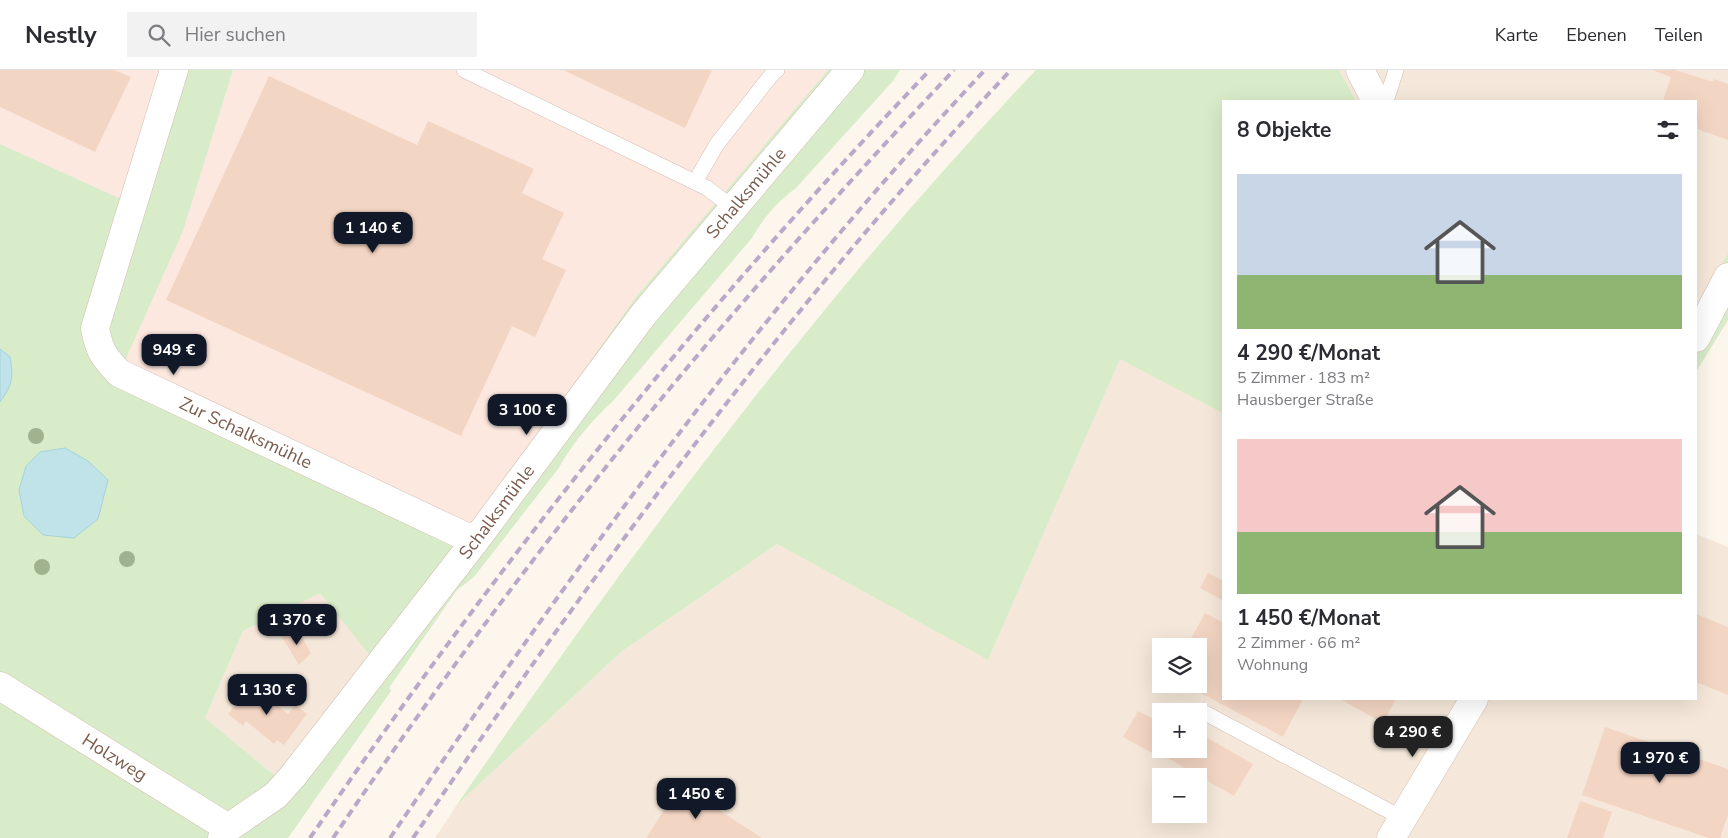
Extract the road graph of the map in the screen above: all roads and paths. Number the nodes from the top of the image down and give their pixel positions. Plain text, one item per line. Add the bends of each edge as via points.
1 (174, 70) edge
2 (464, 70) edge
3 (777, 70) edge
4 (850, 70) edge
5 (1360, 70) edge
6 (1396, 70) edge
7 (1375, 100) edge
8 (1386, 100) edge
9 (694, 182) junction
10 (732, 207) junction
11 (1728, 277) edge
12 (1697, 336) edge
13 (475, 541) junction
14 (0, 686) edge
15 (1473, 700) edge
16 (1207, 713) edge
17 (1396, 828) edge
18 (225, 833) edge

1 - 13 street, Zur Schalksmühle via 95,328 98,346 106,359 119,374
2 - 9 lane
3 - 9 lane via 718,144
4 - 10 street, Schalksmühle
5 - 7 street
6 - 8 lane
9 - 10 lane via 708,188
10 - 13 street, Schalksmühle via 643,315
11 - 12 street
13 - 18 street, Schalksmühle via 293,776 276,795
14 - 18 street, Holzweg
15 - 17 street
16 - 17 lane

